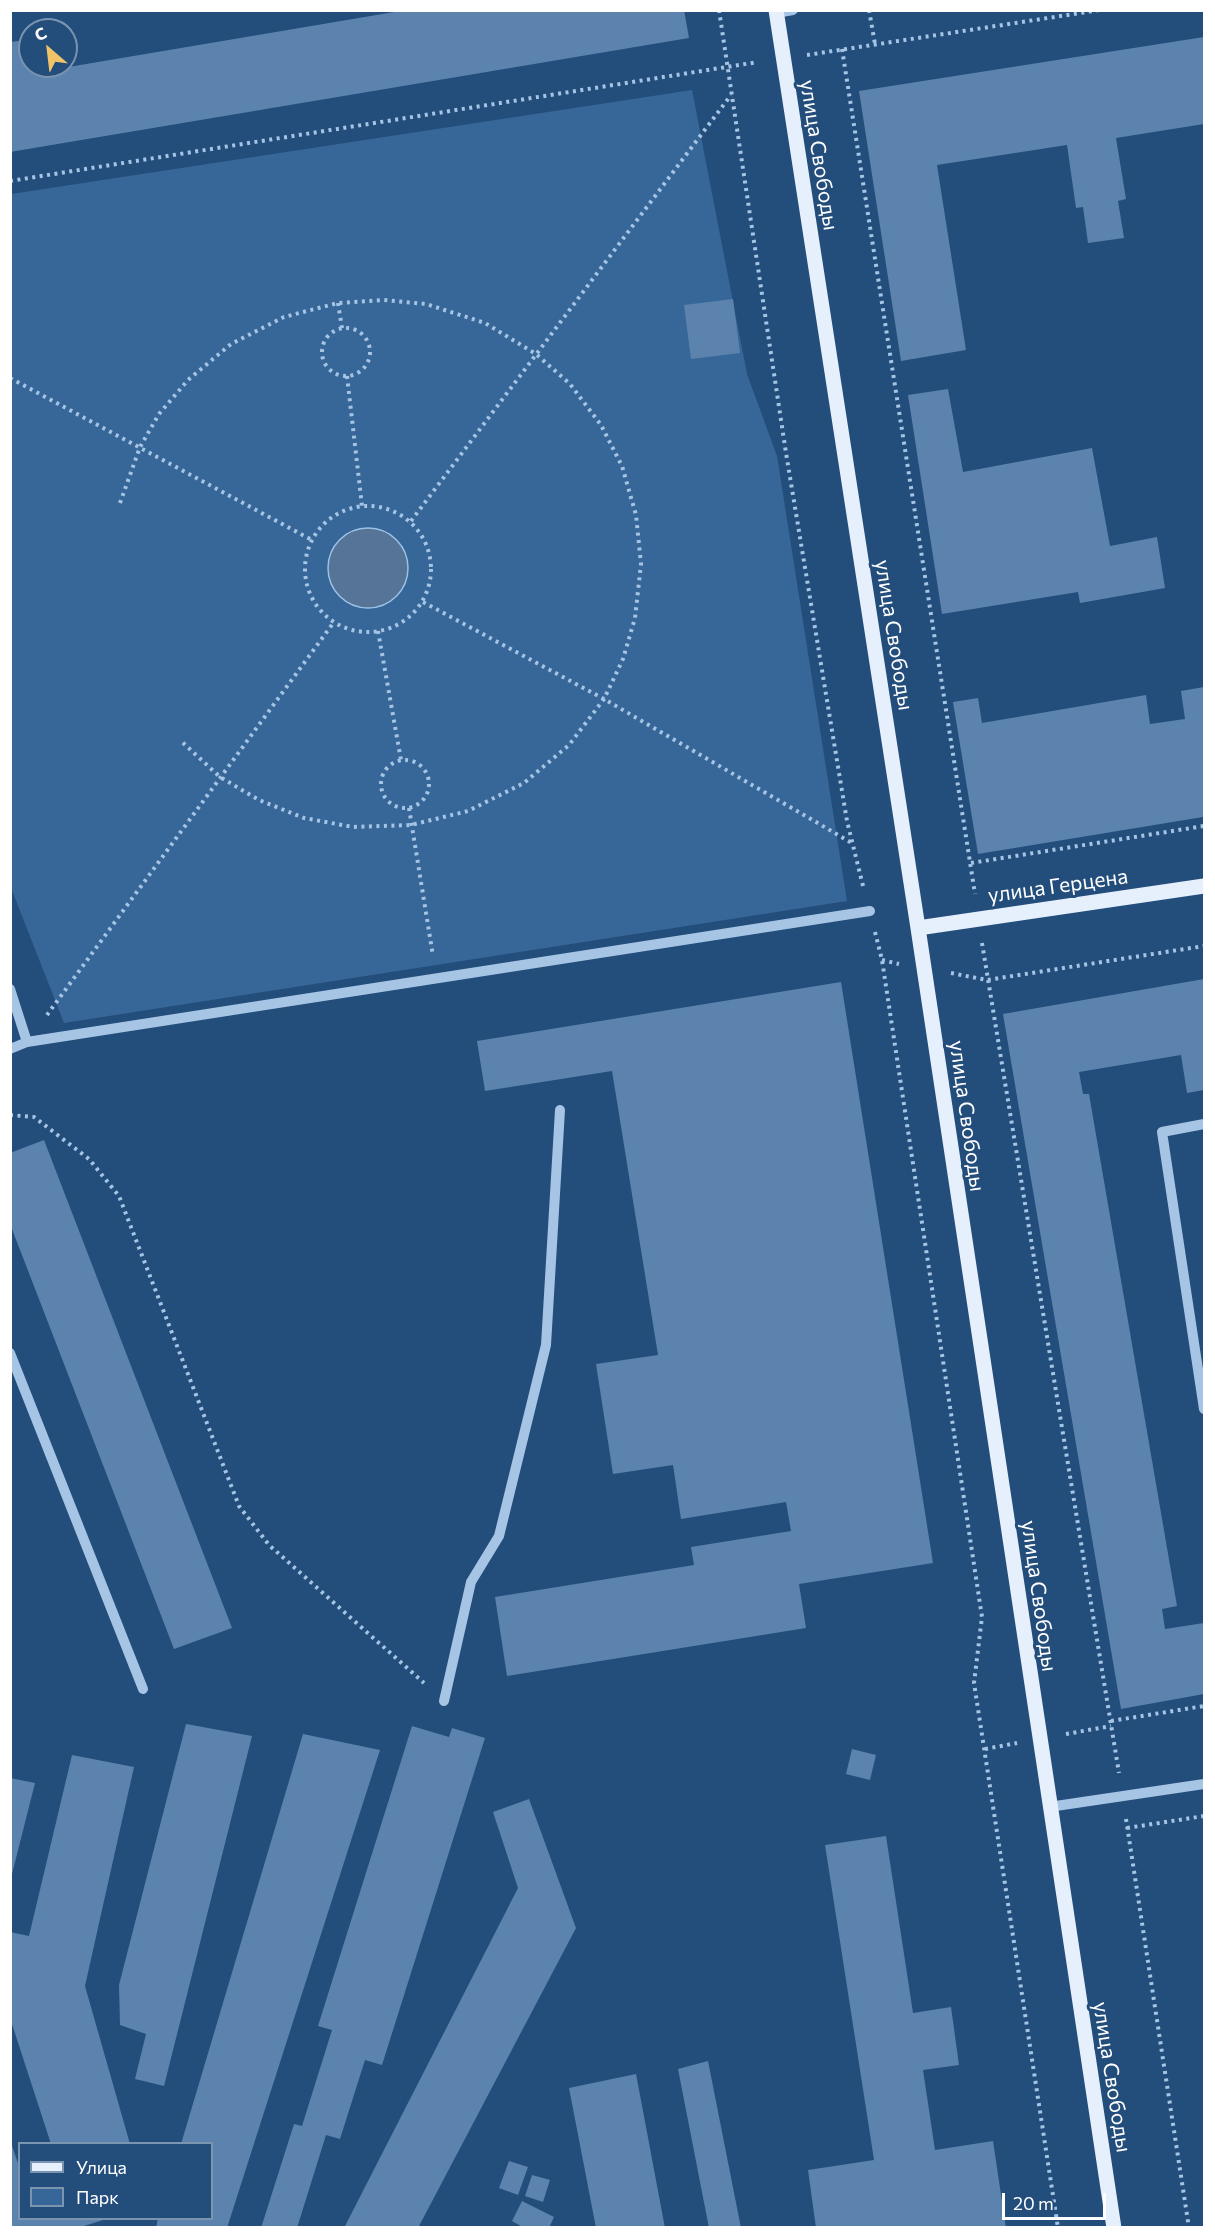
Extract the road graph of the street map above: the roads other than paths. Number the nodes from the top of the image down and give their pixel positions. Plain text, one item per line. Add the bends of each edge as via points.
1 (793, 10) edge
2 (776, 12) edge
3 (1204, 886) edge
4 (870, 911) road end
5 (918, 928) junction
6 (10, 989) edge
7 (27, 1042) junction
8 (10, 1049) edge
9 (560, 1110) dead end
10 (1204, 1124) edge
11 (10, 1353) edge
12 (1204, 1409) edge
13 (142, 1689) dead end
14 (444, 1701) road end
15 (1204, 1784) edge
16 (1049, 1807) junction
17 (1114, 2228) edge

1 - 2 street
2 - 5 main road, улица Свободы
3 - 5 main road, улица Герцена
4 - 7 street
5 - 16 main road, улица Свободы
6 - 7 street
7 - 8 street
9 - 14 street via 546,1345 499,1536 471,1582
10 - 12 street via 1162,1132
11 - 13 street
15 - 16 street
16 - 17 main road, улица Свободы

